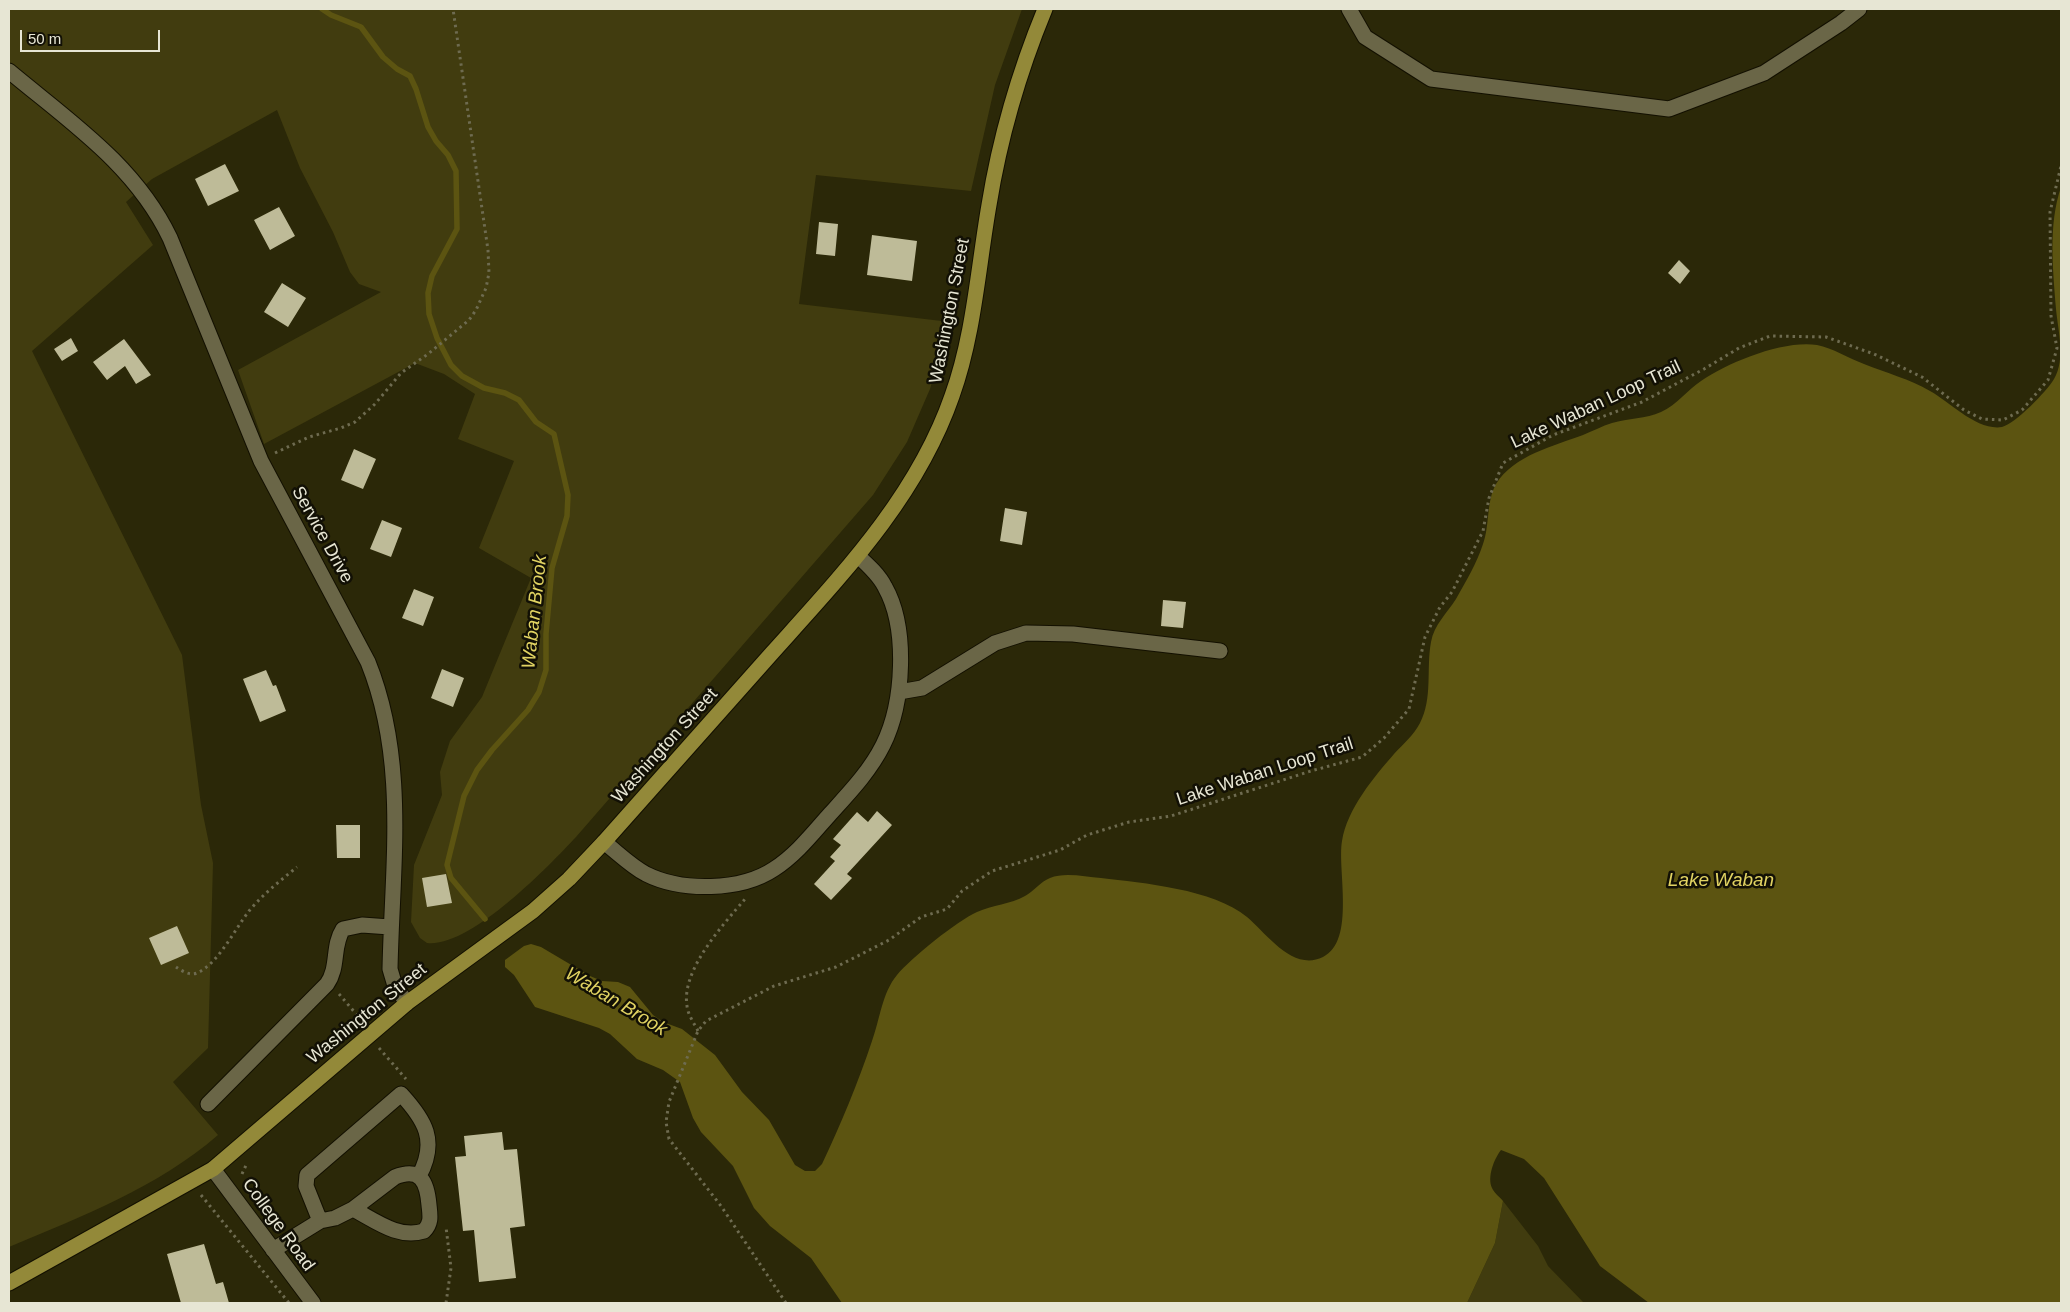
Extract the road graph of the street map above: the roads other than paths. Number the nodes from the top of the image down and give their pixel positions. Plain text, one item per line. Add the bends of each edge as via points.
1 (1045, 9) edge
2 (1349, 9) edge
3 (1859, 9) edge
4 (9, 71) edge
5 (858, 556) junction
6 (1220, 650) dead end
7 (899, 692) junction
8 (604, 842) junction
9 (390, 927) junction
10 (407, 1003) junction
11 (208, 1104) dead end
12 (213, 1169) junction
13 (419, 1176) junction
14 (353, 1209) junction
15 (320, 1221) junction
16 (273, 1250) junction
17 (9, 1283) edge
18 (313, 1303) edge

1 - 5 main road, Washington Street via 1004,130 969,328 953,393 916,474
2 - 3 street via 1365,37 1431,79 1669,109 1764,73
4 - 9 street, Service Drive via 126,171 149,200 160,218 261,461 355,635 378,689 389,741 396,800
5 - 7 street via 878,576 891,598 899,642
5 - 8 main road, Washington Street
6 - 7 street via 1073,634 1026,633 995,643 922,688
7 - 8 street via 889,732 871,767 794,853 766,874 732,885 707,886 671,881 643,872
8 - 10 main road, Washington Street via 533,911
9 - 10 street, Service Drive via 390,969 395,986
9 - 11 street via 356,925 343,930 337,942 333,975 327,984
10 - 12 main road, Washington Street
12 - 16 street, College Road
12 - 17 main road, Washington Street
13 - 14 street via 402,1174 395,1177
13 - 14 street via 428,1191 431,1219 424,1231 398,1232
13 - 15 street via 427,1153 425,1127 419,1113 401,1094 310,1171 306,1186
14 - 15 street
15 - 16 street
16 - 18 street, College Road

